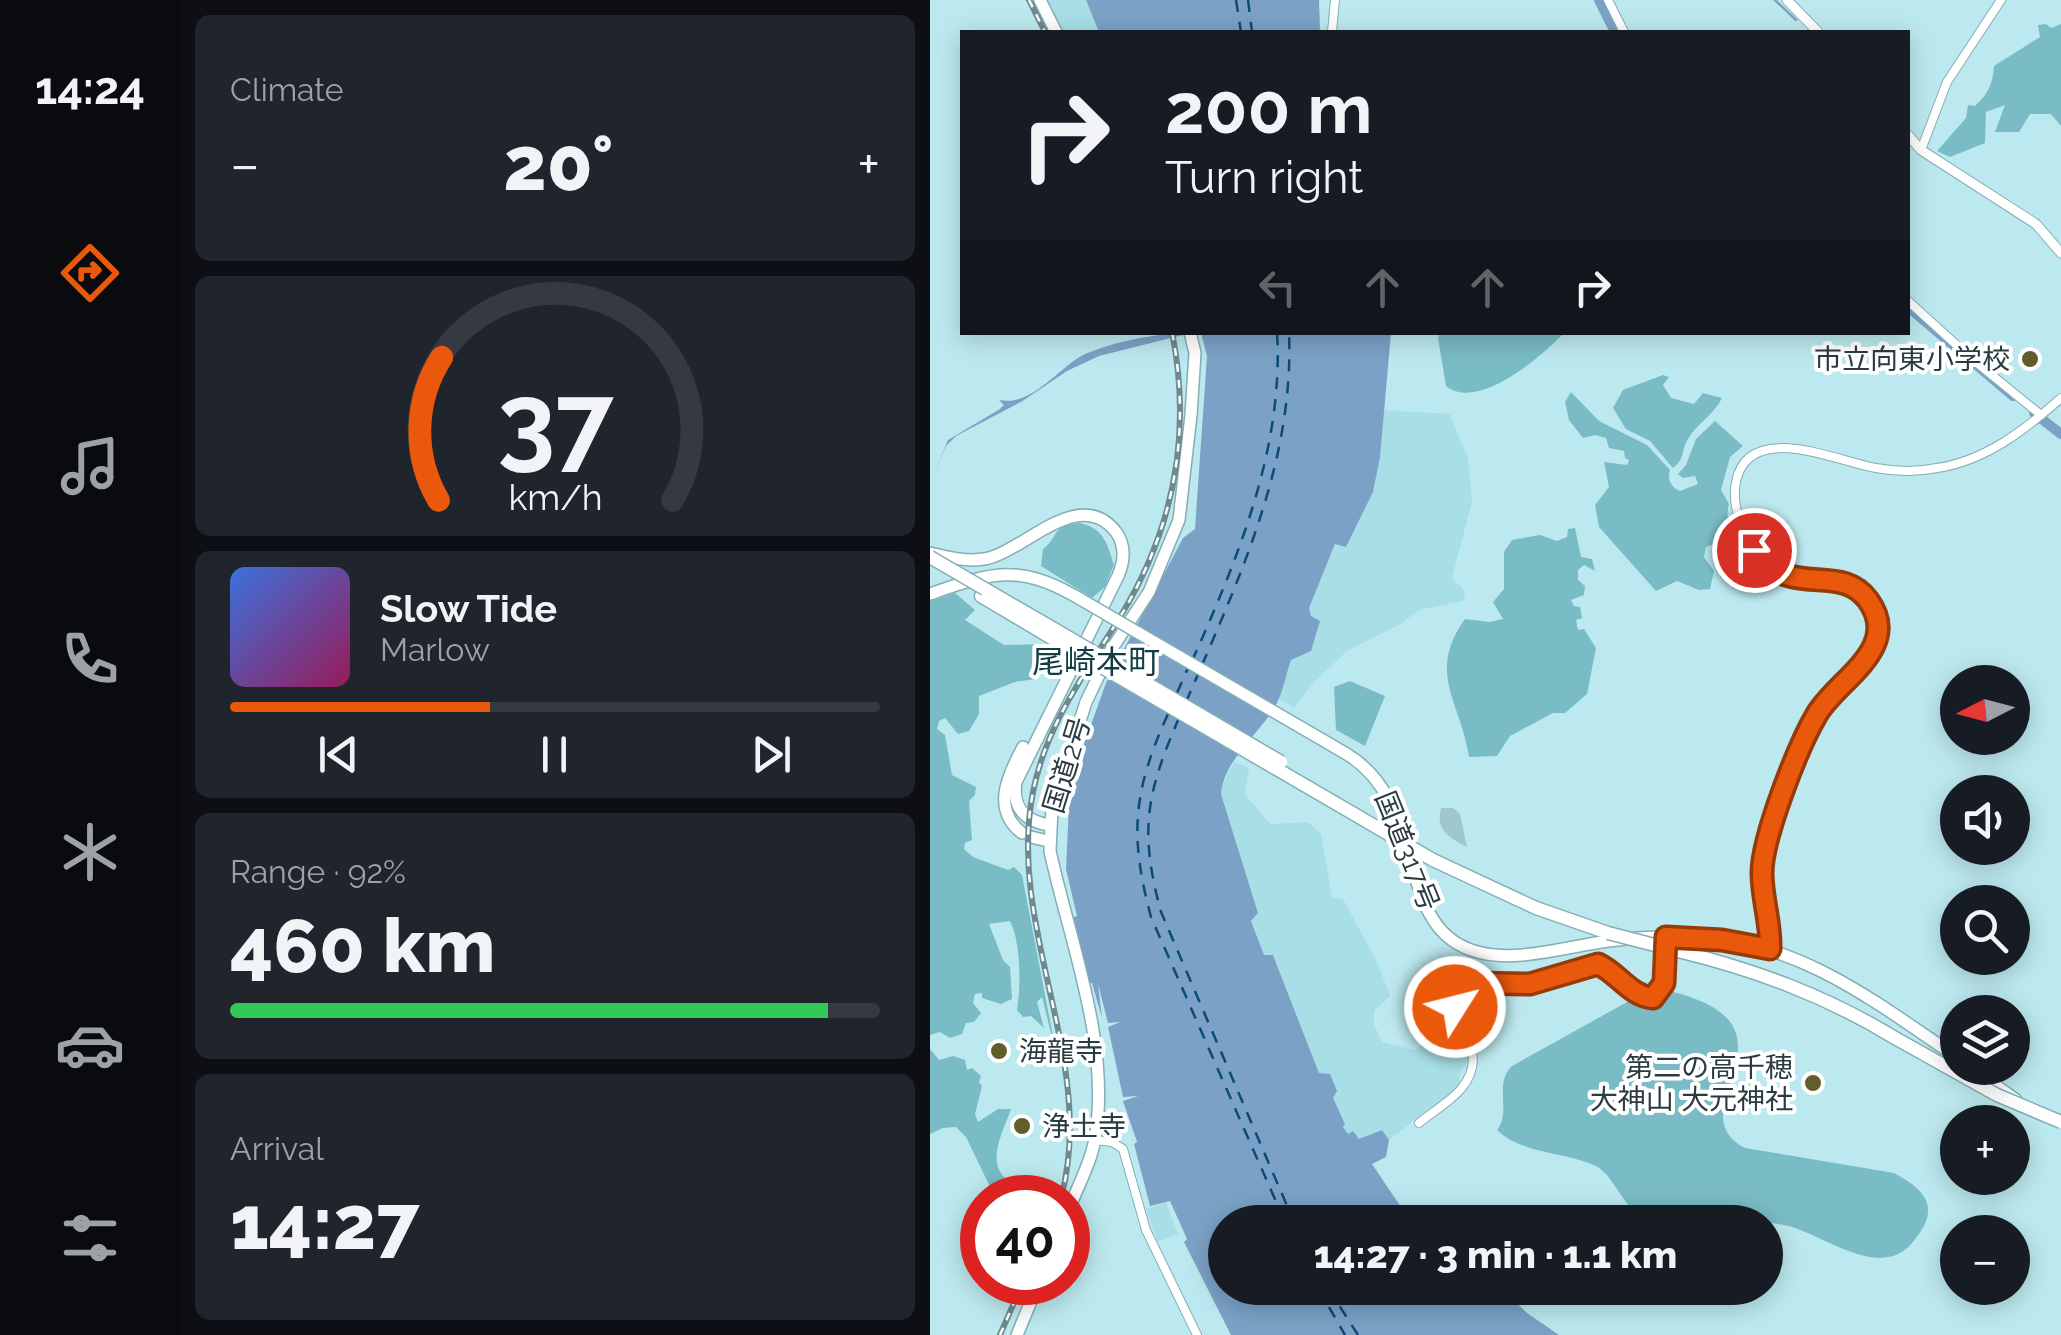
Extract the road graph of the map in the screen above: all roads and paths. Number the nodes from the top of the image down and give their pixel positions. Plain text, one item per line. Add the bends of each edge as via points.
1 (1040, 0) edge
2 (1335, 0) edge
3 (1608, 0) edge
4 (1787, 0) edge
5 (2001, 0) edge
6 (1055, 30) edge
7 (1332, 30) edge
8 (1623, 30) edge
9 (1816, 30) edge
10 (1910, 137) edge
11 (1921, 150) junction
12 (2061, 253) edge
13 (1910, 303) edge
14 (1190, 335) edge
15 (2061, 398) edge
16 (2042, 415) junction
17 (930, 555) edge
18 (930, 566) edge
19 (983, 592) junction
20 (930, 594) edge
21 (1087, 635) junction
22 (1049, 825) junction
23 (1048, 841) junction
24 (1666, 937) junction
25 (1770, 949) junction
26 (1940, 1046) edge
27 (1996, 1085) edge
28 (2061, 1122) edge
29 (1419, 1124) dead end
30 (2061, 1130) edge
31 (1095, 1140) junction
32 (1082, 1175) edge
33 (1029, 1305) edge
34 (1017, 1335) edge
35 (1196, 1335) edge

1 - 6 highway
2 - 7 street
3 - 8 street
4 - 9 main road
5 - 11 street via 1947,82
10 - 11 main road
11 - 12 main road via 2036,224
13 - 16 street
14 - 22 highway, 国道2号 via 1192,414 1179,520 1149,592 1091,689
15 - 16 street
16 - 25 street via 1986,453 1943,468 1886,470 1775,448 1755,455 1738,474 1738,512 1761,559 1775,573 1856,589 1878,624 1872,653 1818,713 1768,839 1762,869
17 - 19 highway, bridge
17 - 21 highway via 982,560 1065,519 1100,519 1120,540 1124,562
18 - 19 highway
19 - 28 highway, bridge via 1522,901 1608,934 1782,981
20 - 24 highway, 国道317号, bridge via 989,576 1036,577 1345,753 1390,798 1427,906 1458,944 1501,956
21 - 22 highway via 1016,782 1014,799 1022,814
21 - 23 highway via 1004,788 1006,813 1027,835
22 - 23 highway, 国道2号
23 - 31 highway, 国道2号 via 1094,1050
24 - 25 highway, 国道317号
24 - 29 street via 1664,983 1653,998 1639,996 1598,964 1530,984 1464,985 1455,1007 1472,1046 1470,1071 1460,1090
25 - 26 highway, 国道317号 via 1853,986
27 - 30 highway
31 - 32 highway, 国道2号
31 - 35 street via 1123,1149 1146,1230
33 - 34 highway

